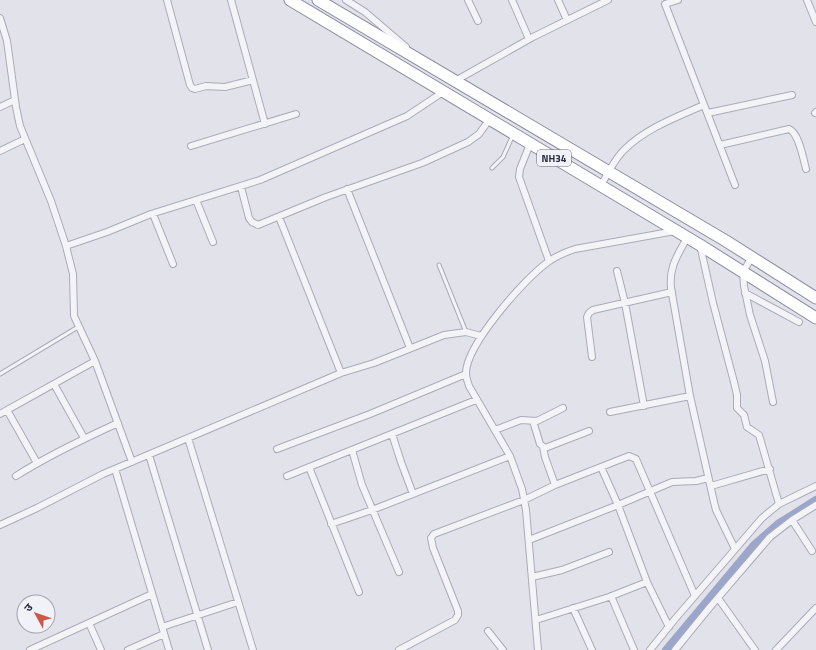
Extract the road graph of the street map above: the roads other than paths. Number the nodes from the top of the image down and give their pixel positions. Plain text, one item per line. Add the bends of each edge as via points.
1 (167, 0) edge
2 (230, 0) edge
3 (290, 0) edge
4 (318, 0) edge
5 (346, 0) edge
6 (357, 0) edge
7 (468, 0) edge
8 (512, 0) edge
9 (558, 0) edge
10 (608, 0) edge
11 (678, 0) edge
12 (807, 0) edge
13 (665, 2) edge
14 (358, 8) junction
15 (0, 18) edge
16 (567, 20) junction
17 (478, 21) dead end
18 (816, 22) edge
19 (529, 39) junction
20 (422, 62) junction
21 (253, 80) junction
22 (455, 81) junction
23 (443, 92) junction
24 (792, 95) dead end
25 (15, 100) junction
26 (704, 105) junction
27 (0, 107) edge
28 (296, 114) dead end
29 (708, 114) junction
30 (489, 120) junction
31 (265, 124) junction
32 (514, 134) junction
33 (25, 138) junction
34 (530, 144) junction
35 (720, 145) junction
36 (191, 146) dead end
37 (0, 151) edge
38 (492, 168) dead end
39 (806, 168) dead end
40 (608, 171) junction
41 (735, 185) dead end
42 (601, 186) junction
43 (241, 187) junction
44 (347, 189) junction
45 (196, 200) junction
46 (153, 214) junction
47 (279, 217) junction
48 (676, 231) junction
49 (687, 238) junction
50 (213, 242) dead end
51 (700, 245) junction
52 (66, 246) junction
53 (752, 257) junction
54 (549, 261) junction
55 (173, 264) dead end
56 (439, 265) dead end
57 (617, 271) dead end
58 (743, 272) junction
59 (672, 292) junction
60 (745, 293) junction
61 (816, 298) edge
62 (625, 303) junction
63 (816, 318) edge
64 (799, 322) dead end
65 (78, 327) junction
66 (466, 332) junction
67 (481, 336) junction
68 (410, 348) junction
69 (592, 357) dead end
70 (95, 361) junction
71 (0, 374) edge
72 (341, 374) junction
73 (466, 374) junction
74 (54, 384) junction
75 (690, 396) junction
76 (476, 400) junction
77 (773, 402) dead end
78 (644, 406) junction
79 (563, 408) dead end
80 (7, 410) junction
81 (610, 412) dead end
82 (0, 414) edge
83 (533, 421) junction
84 (118, 423) junction
85 (495, 430) junction
86 (589, 431) dead end
87 (392, 434) junction
88 (84, 438) junction
89 (188, 438) junction
90 (543, 447) junction
91 (276, 449) dead end
92 (352, 450) junction
93 (149, 455) junction
94 (510, 456) junction
95 (132, 462) junction
96 (37, 463) junction
97 (309, 467) junction
98 (601, 467) junction
99 (115, 469) junction
100 (770, 469) junction
101 (16, 476) dead end
102 (287, 476) dead end
103 (708, 478) junction
104 (556, 485) junction
105 (711, 486) junction
106 (816, 486) edge
107 (650, 491) junction
108 (413, 494) junction
109 (524, 500) junction
110 (779, 504) junction
111 (618, 505) junction
112 (816, 505) edge
113 (372, 510) junction
114 (792, 520) junction
115 (331, 524) junction
116 (0, 525) edge
117 (529, 540) junction
118 (735, 549) junction
119 (609, 552) dead end
120 (812, 552) dead end
121 (400, 572) dead end
122 (532, 577) junction
123 (647, 582) junction
124 (359, 592) dead end
125 (152, 594) junction
126 (611, 596) junction
127 (695, 596) junction
128 (718, 598) junction
129 (238, 602) junction
130 (573, 608) junction
131 (816, 608) edge
132 (198, 616) junction
133 (536, 620) junction
134 (89, 623) junction
135 (162, 627) junction
136 (668, 627) junction
137 (488, 631) dead end
138 (164, 634) junction
139 (30, 650) edge
140 (101, 650) edge
141 (128, 650) edge
142 (169, 650) edge
143 (208, 650) edge
144 (253, 650) edge
145 (399, 650) edge
146 (503, 650) edge
147 (538, 650) edge
148 (592, 650) edge
149 (634, 650) edge
150 (650, 650) edge
151 (675, 650) edge
152 (755, 650) edge
153 (776, 650) edge

1 - 21 street via 192,88 225,87
2 - 21 street
3 - 23 highway, NH34
4 - 20 highway, NH34
5 - 14 street
6 - 14 street
7 - 17 street
8 - 19 street
9 - 16 street
10 - 16 street
11 - 13 street
12 - 18 street
13 - 26 street
14 - 20 street via 378,22
15 - 25 street via 7,41
16 - 19 street
19 - 22 street
20 - 22 highway, NH34
21 - 31 street
22 - 40 highway, NH34
23 - 30 highway, NH34
23 - 43 street via 407,116
24 - 29 street
25 - 27 street
25 - 33 street
26 - 29 street
26 - 40 street via 641,136 623,151
28 - 31 street
29 - 35 street
30 - 32 highway, NH34
30 - 44 street via 479,134 468,142 422,163
31 - 36 street
32 - 34 highway, NH34
32 - 38 lane via 503,157
33 - 37 street
33 - 52 street
34 - 42 highway, NH34
34 - 54 street via 519,177
35 - 39 street via 793,130
35 - 41 street
40 - 42 street
40 - 53 highway, NH34
42 - 48 highway, NH34
43 - 45 street
43 - 47 street via 252,222 258,225
44 - 47 street
44 - 68 street
45 - 46 street
45 - 50 street
46 - 52 street
46 - 55 street
47 - 72 street
48 - 49 highway, NH34
48 - 54 street via 575,249
49 - 51 highway, NH34
49 - 59 street via 672,267
51 - 58 highway, NH34
51 - 100 street via 734,382 737,408 744,415 747,427 759,435
52 - 65 street via 73,274 73,306
53 - 58 street
53 - 61 highway, NH34
54 - 67 street via 519,289
56 - 66 lane
57 - 62 street
58 - 60 street
58 - 63 highway, NH34
59 - 62 street
59 - 75 street
60 - 64 street
60 - 77 street via 765,361
62 - 69 street via 588,313
62 - 78 street
65 - 70 street
65 - 71 lane
66 - 67 street
66 - 68 street via 444,335
67 - 73 street via 471,355
68 - 72 street
70 - 74 street
70 - 84 street
72 - 89 street
73 - 76 street
73 - 91 street
74 - 80 street
74 - 88 street
75 - 78 street
75 - 103 street
76 - 85 street
76 - 87 street
78 - 81 street
79 - 83 street
80 - 82 street
80 - 96 street
83 - 85 street via 521,420
83 - 90 street
84 - 88 street
84 - 95 street
85 - 94 street
86 - 90 street
87 - 92 street
87 - 108 street
88 - 96 street
89 - 93 street
89 - 129 street
90 - 104 street
92 - 97 street
92 - 113 street via 358,475
93 - 95 street
93 - 132 street
94 - 108 street
94 - 109 street
95 - 99 street
96 - 101 street
97 - 102 street
97 - 115 street
98 - 104 street
98 - 107 street via 625,457 633,457
98 - 111 street
99 - 116 street
99 - 125 street
100 - 105 street
100 - 110 street
103 - 105 street
103 - 107 street via 672,482
104 - 109 street
105 - 118 street via 716,510
106 - 110 street
107 - 111 street
107 - 127 street
108 - 113 street
109 - 117 street
109 - 145 street via 434,534 431,538 433,548 458,615 455,620
110 - 118 street via 762,518
111 - 117 street
111 - 123 street
112 - 114 street
113 - 115 street
113 - 121 street
114 - 120 street
114 - 128 street via 770,537
115 - 124 street
117 - 122 street
118 - 127 street
119 - 122 street via 562,570
122 - 133 street
123 - 126 street
123 - 136 street
125 - 134 street
125 - 135 street
126 - 130 street
126 - 149 street
127 - 136 street
128 - 151 street
128 - 152 street
129 - 132 street
129 - 144 street
130 - 133 street
130 - 148 street
131 - 153 street
132 - 135 street
132 - 143 street
133 - 147 street
134 - 139 street
134 - 140 street
135 - 138 street
136 - 150 street
137 - 146 street
138 - 141 street
138 - 142 street

